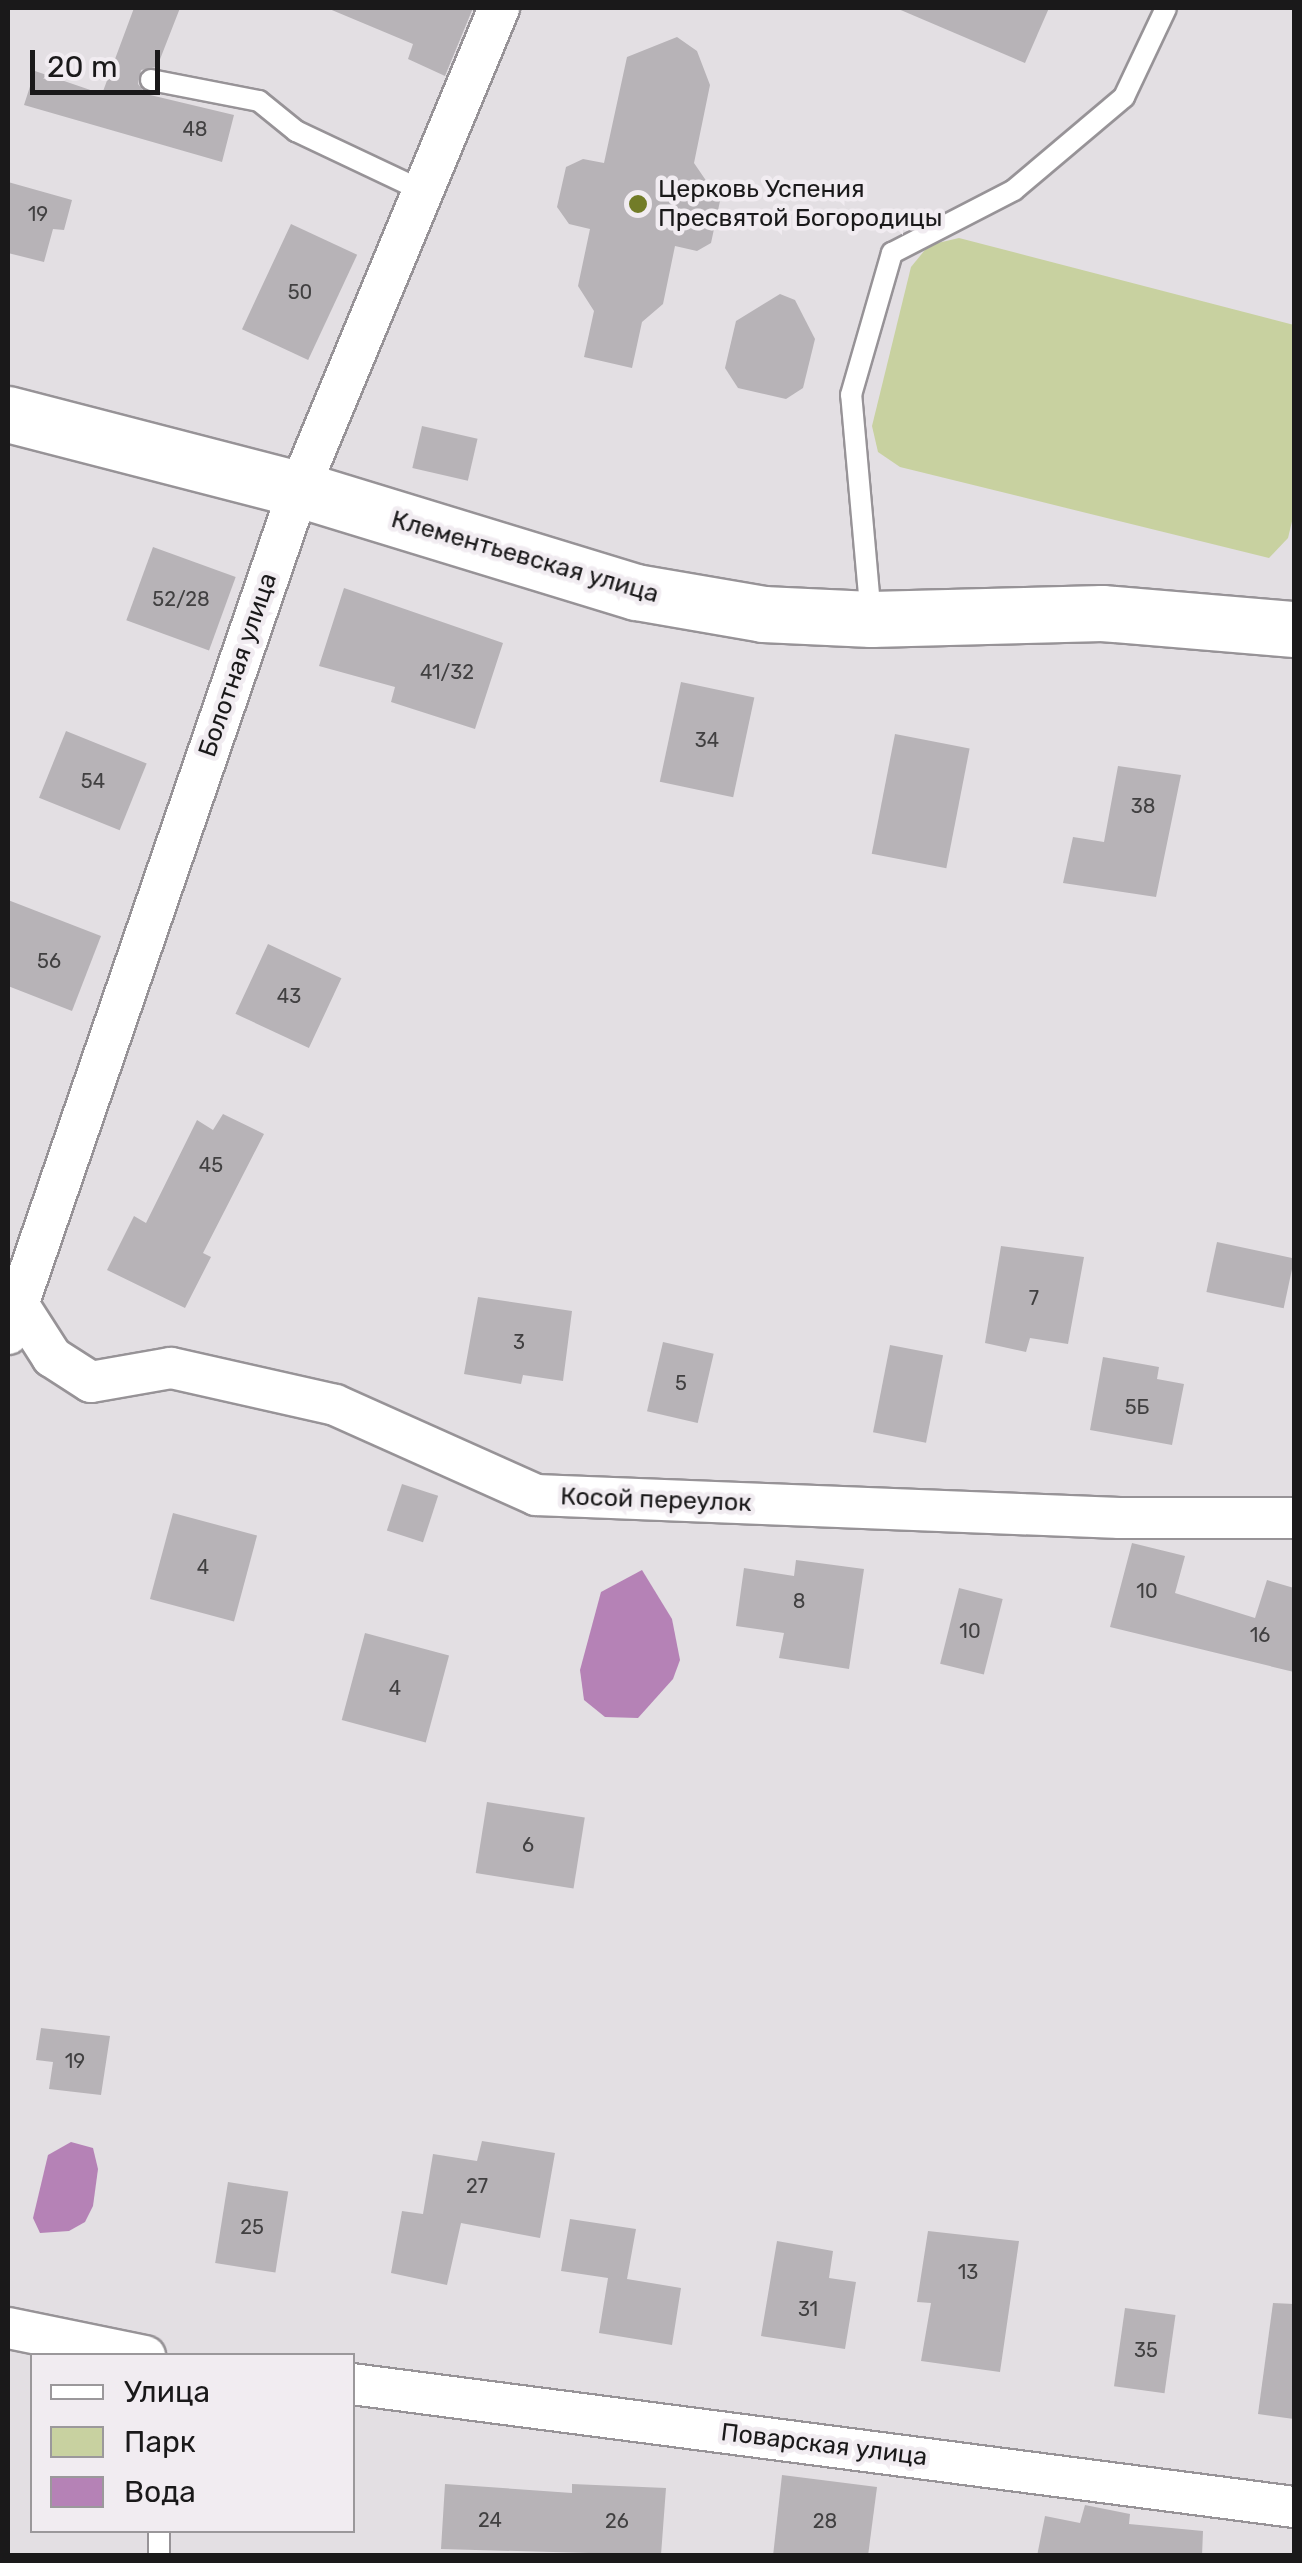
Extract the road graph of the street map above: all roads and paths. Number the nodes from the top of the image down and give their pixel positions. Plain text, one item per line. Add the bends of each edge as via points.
1 (499, 8) edge
2 (1166, 8) edge
3 (151, 80) dead end
4 (422, 191) junction
5 (8, 414) edge
6 (298, 489) junction
7 (871, 619) junction
8 (1294, 630) edge
9 (13, 1319) edge
10 (1294, 1518) edge
11 (8, 2328) edge
12 (130, 2353) edge
13 (355, 2384) edge
14 (1294, 2507) edge

1 - 4 street, Болотная улица
2 - 7 lane via 1124,97 1014,190 892,253 851,395
3 - 4 lane via 259,101 296,131
4 - 6 street, Болотная улица
5 - 6 street, Клементьевская улица
6 - 7 street, Клементьевская улица via 636,592 763,614
6 - 9 street, Болотная улица
7 - 8 street, Клементьевская улица via 1102,613
9 - 10 street, Косой переулок via 52,1357 91,1382 171,1368 335,1405 536,1495 1120,1518
11 - 12 street
13 - 14 street, Поварская улица

